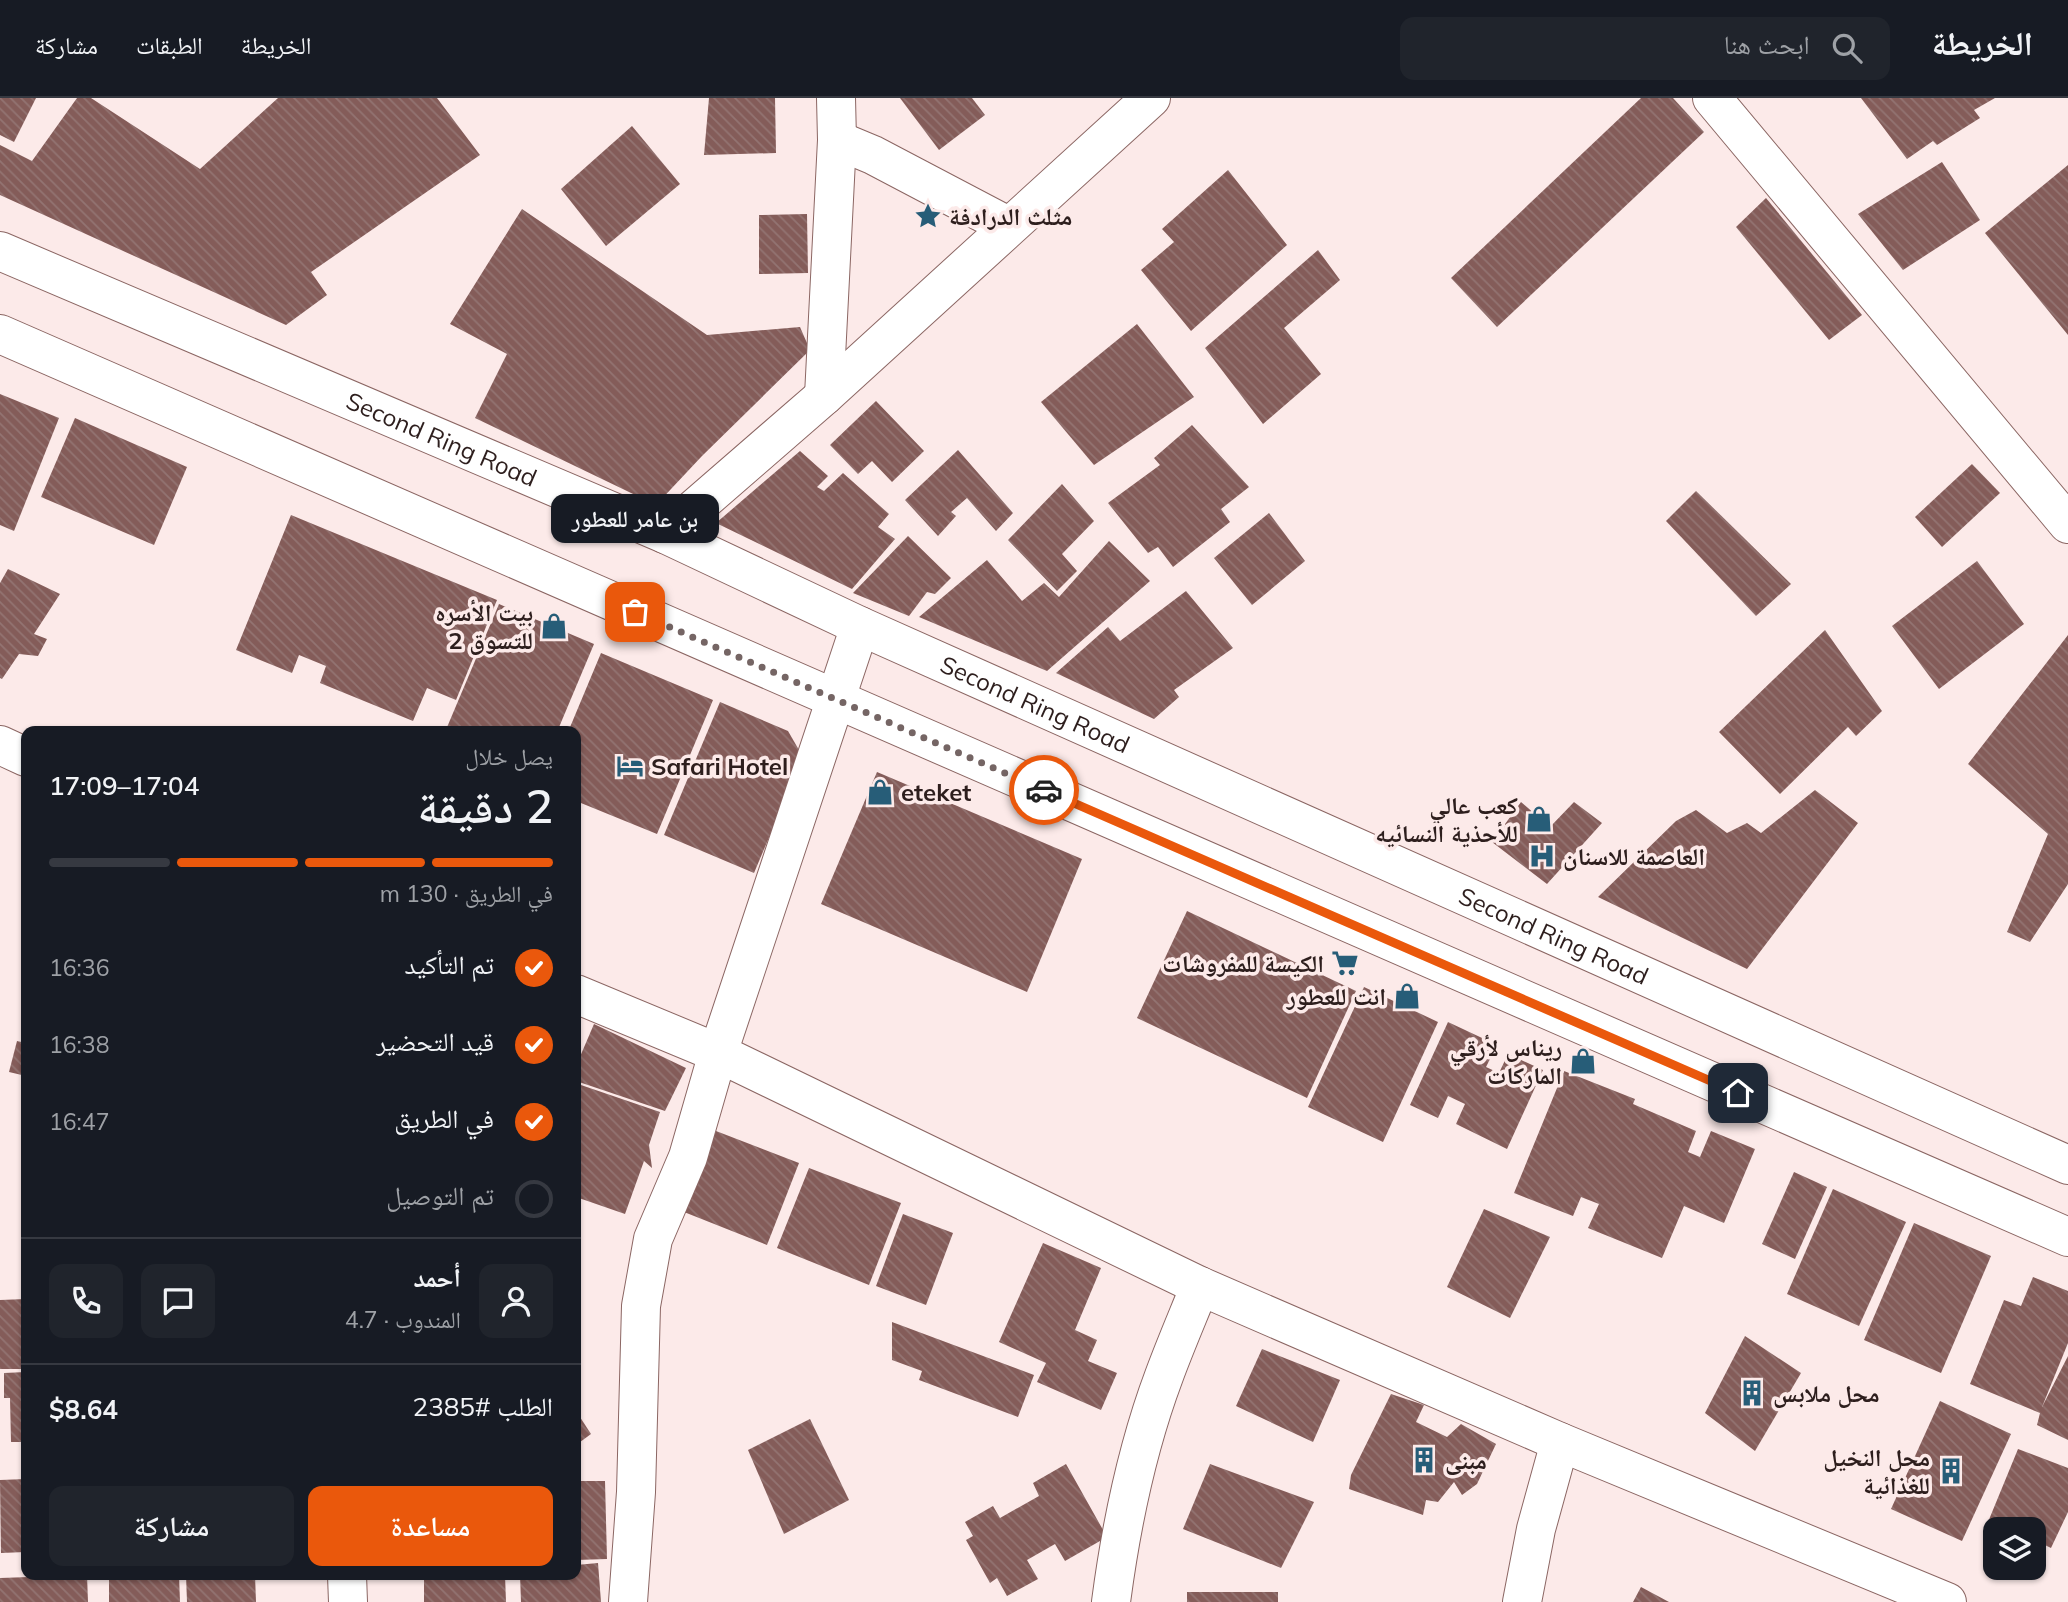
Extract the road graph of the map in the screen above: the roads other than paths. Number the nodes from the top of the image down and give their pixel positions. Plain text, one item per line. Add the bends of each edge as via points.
1 (836, 98) edge
2 (1151, 98) edge
3 (1712, 98) edge
4 (837, 140) junction
5 (1008, 226) junction
6 (0, 251) edge
7 (0, 334) edge
8 (824, 396) junction
9 (2068, 524) edge
10 (665, 534) junction
11 (860, 626) junction
12 (836, 699) junction
13 (0, 745) edge
14 (21, 755) edge
15 (581, 996) edge
16 (718, 1053) junction
17 (2068, 1165) edge
18 (2068, 1237) edge
19 (1200, 1286) junction
20 (1560, 1442) junction
21 (347, 1580) edge
22 (348, 1602) edge
23 (628, 1602) edge
24 (1111, 1602) edge
25 (1522, 1602) edge
26 (1947, 1602) edge

1 - 4 street
2 - 5 street
3 - 9 street
4 - 5 street
4 - 8 street
5 - 8 street
6 - 10 street, Second Ring Road
7 - 12 street
8 - 10 street
10 - 11 street, Second Ring Road
11 - 12 street
11 - 17 street, Second Ring Road
12 - 16 street
12 - 18 street
13 - 14 street
15 - 16 street
16 - 19 street
16 - 23 street via 688,1157 653,1239 642,1306
19 - 20 street
19 - 24 street via 1163,1378 1141,1450 1119,1539
20 - 25 street
20 - 26 street
21 - 22 street

